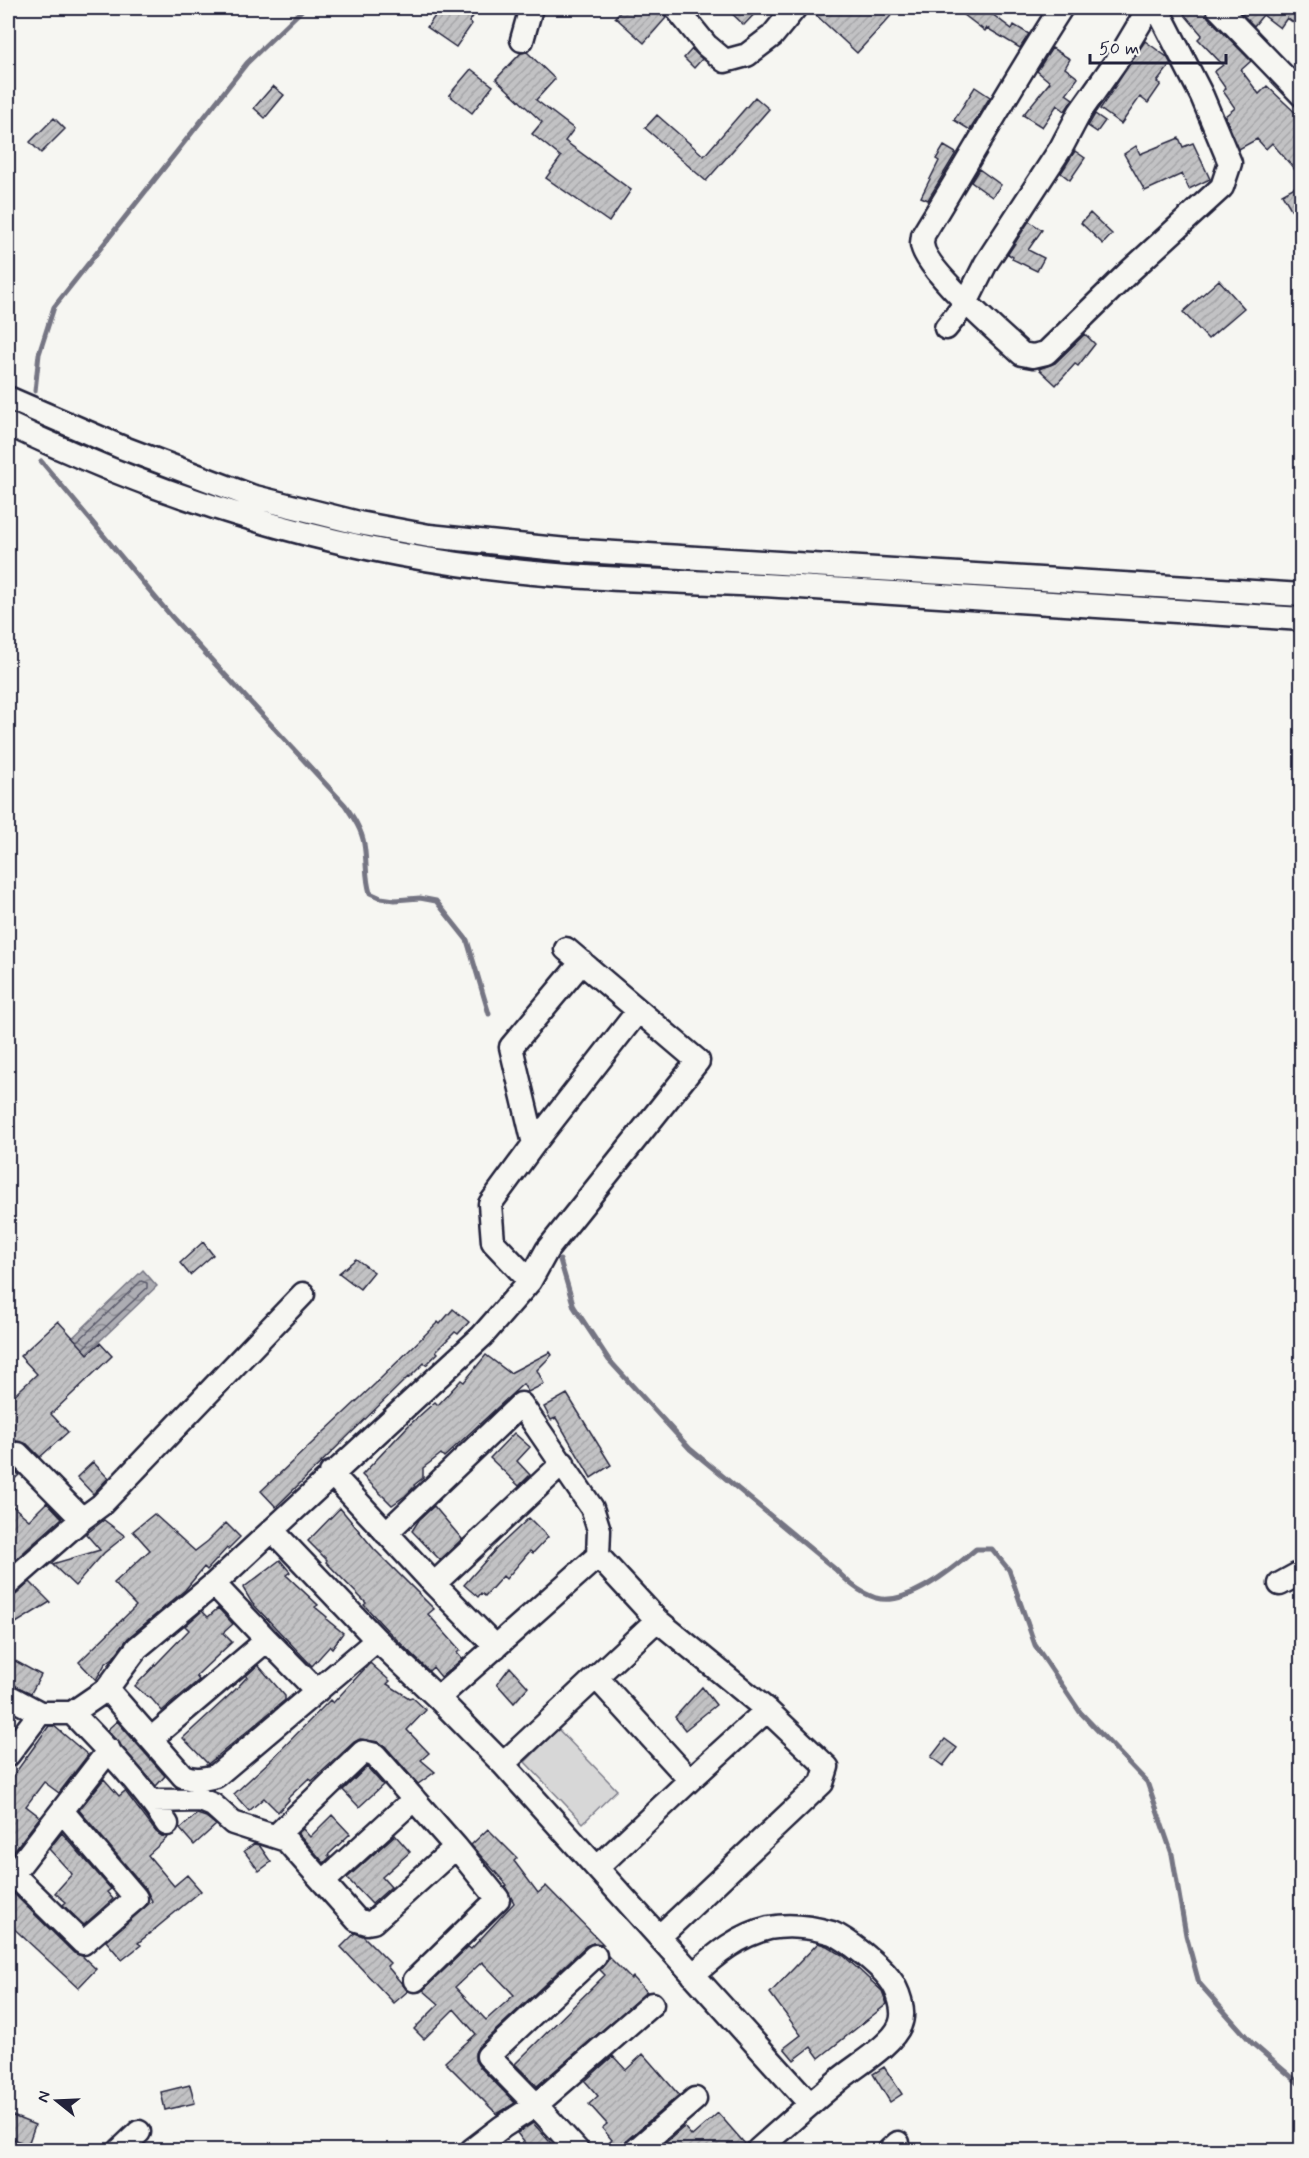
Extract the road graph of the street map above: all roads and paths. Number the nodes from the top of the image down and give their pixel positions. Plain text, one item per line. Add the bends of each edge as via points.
1 (531, 8) edge
2 (676, 8) edge
3 (795, 8) edge
4 (1061, 8) edge
5 (1149, 8) edge
6 (1157, 8) edge
7 (1218, 8) edge
8 (522, 40) dead end
9 (1302, 95) edge
10 (966, 303) junction
11 (946, 328) dead end
12 (8, 398) edge
13 (8, 424) edge
14 (1302, 595) edge
15 (1302, 619) edge
16 (638, 1011) junction
17 (534, 1144) junction
18 (530, 1281) junction
19 (303, 1294) dead end
20 (18, 1454) dead end
21 (563, 1463) junction
22 (331, 1473) junction
23 (82, 1519) junction
24 (272, 1530) junction
25 (386, 1533) junction
26 (598, 1556) junction
27 (1302, 1572) edge
28 (11, 1574) edge
29 (214, 1584) junction
30 (435, 1584) junction
31 (1280, 1584) dead end
32 (657, 1620) junction
33 (267, 1640) junction
34 (377, 1640) junction
35 (496, 1647) junction
36 (597, 1678) junction
37 (107, 1689) junction
38 (317, 1691) junction
39 (8, 1696) edge
40 (438, 1698) junction
41 (767, 1710) junction
42 (40, 1713) junction
43 (72, 1713) junction
44 (152, 1738) junction
45 (109, 1750) junction
46 (8, 1755) edge
47 (503, 1764) junction
48 (690, 1780) junction
49 (414, 1798) junction
50 (152, 1801) junction
51 (62, 1811) junction
52 (167, 1824) dead end
53 (276, 1836) junction
54 (456, 1847) junction
55 (597, 1869) junction
56 (323, 1882) junction
57 (659, 1937) junction
58 (596, 1956) dead end
59 (693, 1975) junction
60 (415, 1980) dead end
61 (652, 2004) dead end
62 (695, 2099) dead end
63 (536, 2104) junction
64 (810, 2104) junction
65 (139, 2132) dead end
66 (120, 2151) edge
67 (472, 2151) edge
68 (577, 2151) edge
69 (636, 2151) edge
70 (758, 2151) edge

1 - 8 street
2 - 3 street via 724,61 747,55 764,43
4 - 10 street via 923,235 922,246 930,263
5 - 10 street via 986,263
6 - 10 street via 1202,96 1230,164 1222,187 1046,352 1022,354
7 - 9 street
10 - 11 street
12 - 14 street via 121,447 251,496 429,536 567,550
13 - 15 street via 112,471 177,494 301,532 425,559 567,576
16 - 17 street
16 - 17 street via 574,955 511,1047
16 - 18 street via 698,1061 547,1250
17 - 18 street via 490,1204 493,1242
18 - 22 street via 482,1336
19 - 23 street via 101,1505
20 - 23 street
21 - 25 street via 521,1404
21 - 26 street via 592,1508 599,1530
21 - 30 street
22 - 24 street
22 - 25 street
23 - 28 street
24 - 29 street
24 - 34 street
25 - 30 street
26 - 32 street
26 - 35 street
27 - 31 street
29 - 33 street
29 - 37 street via 137,1648
30 - 35 street
32 - 36 street
32 - 41 street
33 - 38 street
33 - 44 street
34 - 38 street
34 - 40 street
35 - 40 street
36 - 47 street
36 - 48 street
37 - 43 street
37 - 44 street
38 - 44 street via 216,1776 193,1780 183,1776
39 - 42 street
40 - 47 street
41 - 48 street
41 - 57 street via 827,1767 822,1783
42 - 43 street
42 - 46 street
43 - 45 street
45 - 50 street
45 - 51 street
47 - 55 street
48 - 55 street
49 - 53 street via 375,1755 363,1752
49 - 54 street
49 - 56 street
50 - 52 street
50 - 53 street via 201,1800 234,1823
51 - 51 street via 136,1898 83,1943 14,1874
53 - 56 street via 286,1840
54 - 56 street via 373,1922 357,1920
54 - 60 street via 498,1899
55 - 57 street
57 - 59 street
58 - 63 street via 488,2056
59 - 64 street
59 - 64 street via 749,1934 791,1926 847,1940 890,1978 903,2010 894,2036
61 - 63 street
62 - 69 street
63 - 67 street
63 - 68 street
64 - 70 street
65 - 66 street

